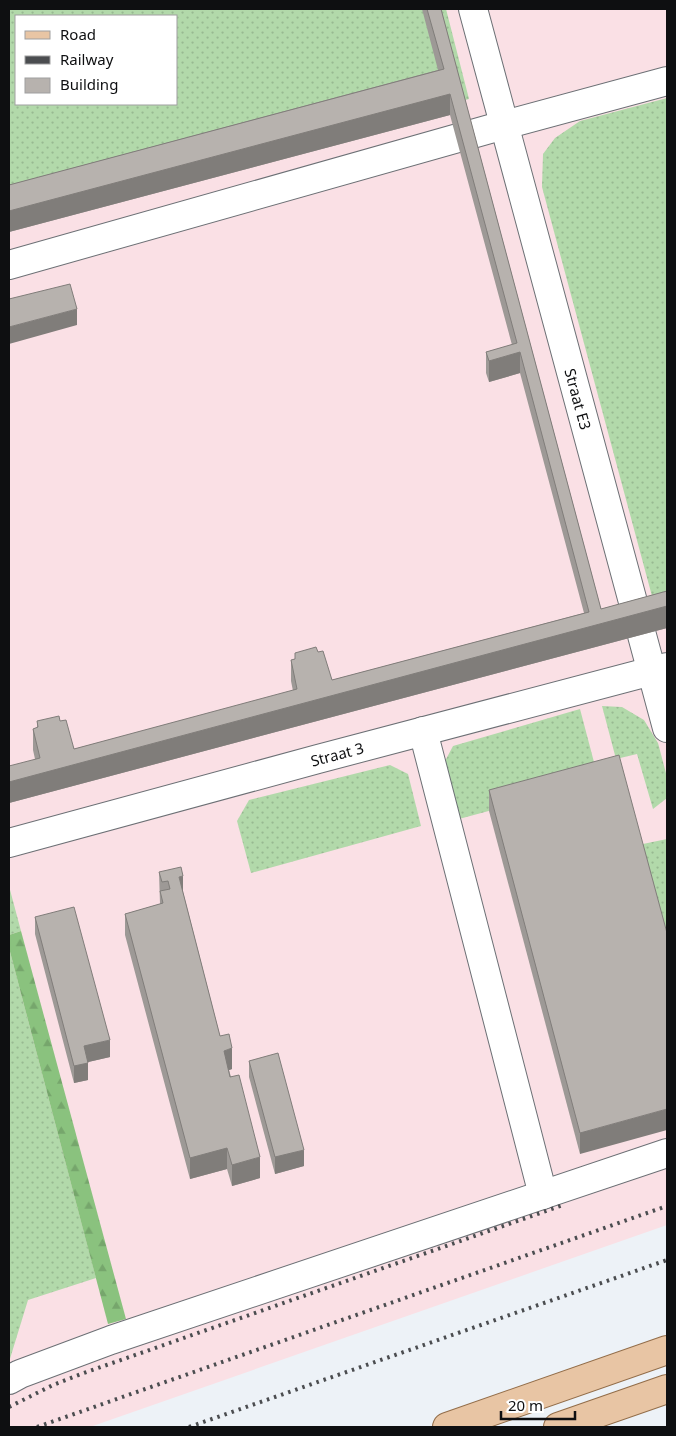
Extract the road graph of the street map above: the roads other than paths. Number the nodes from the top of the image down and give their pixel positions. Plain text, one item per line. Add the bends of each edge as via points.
1 (473, 9) edge
2 (667, 81) edge
3 (504, 125) junction
4 (9, 265) edge
5 (660, 669) edge
6 (667, 728) edge
7 (423, 731) junction
8 (9, 843) edge
9 (667, 1153) edge
10 (543, 1195) junction
11 (667, 1350) edge
12 (9, 1380) edge
13 (667, 1389) edge
14 (447, 1427) edge
15 (558, 1427) edge

1 - 3 lane, Straat E3
2 - 3 lane
3 - 4 lane
3 - 5 lane, Straat E3
5 - 6 lane, Straat E3
5 - 7 lane, Straat 3
7 - 8 lane, Straat 3
7 - 10 lane
9 - 10 lane
10 - 12 lane via 111,1340
11 - 14 main road
13 - 15 main road

